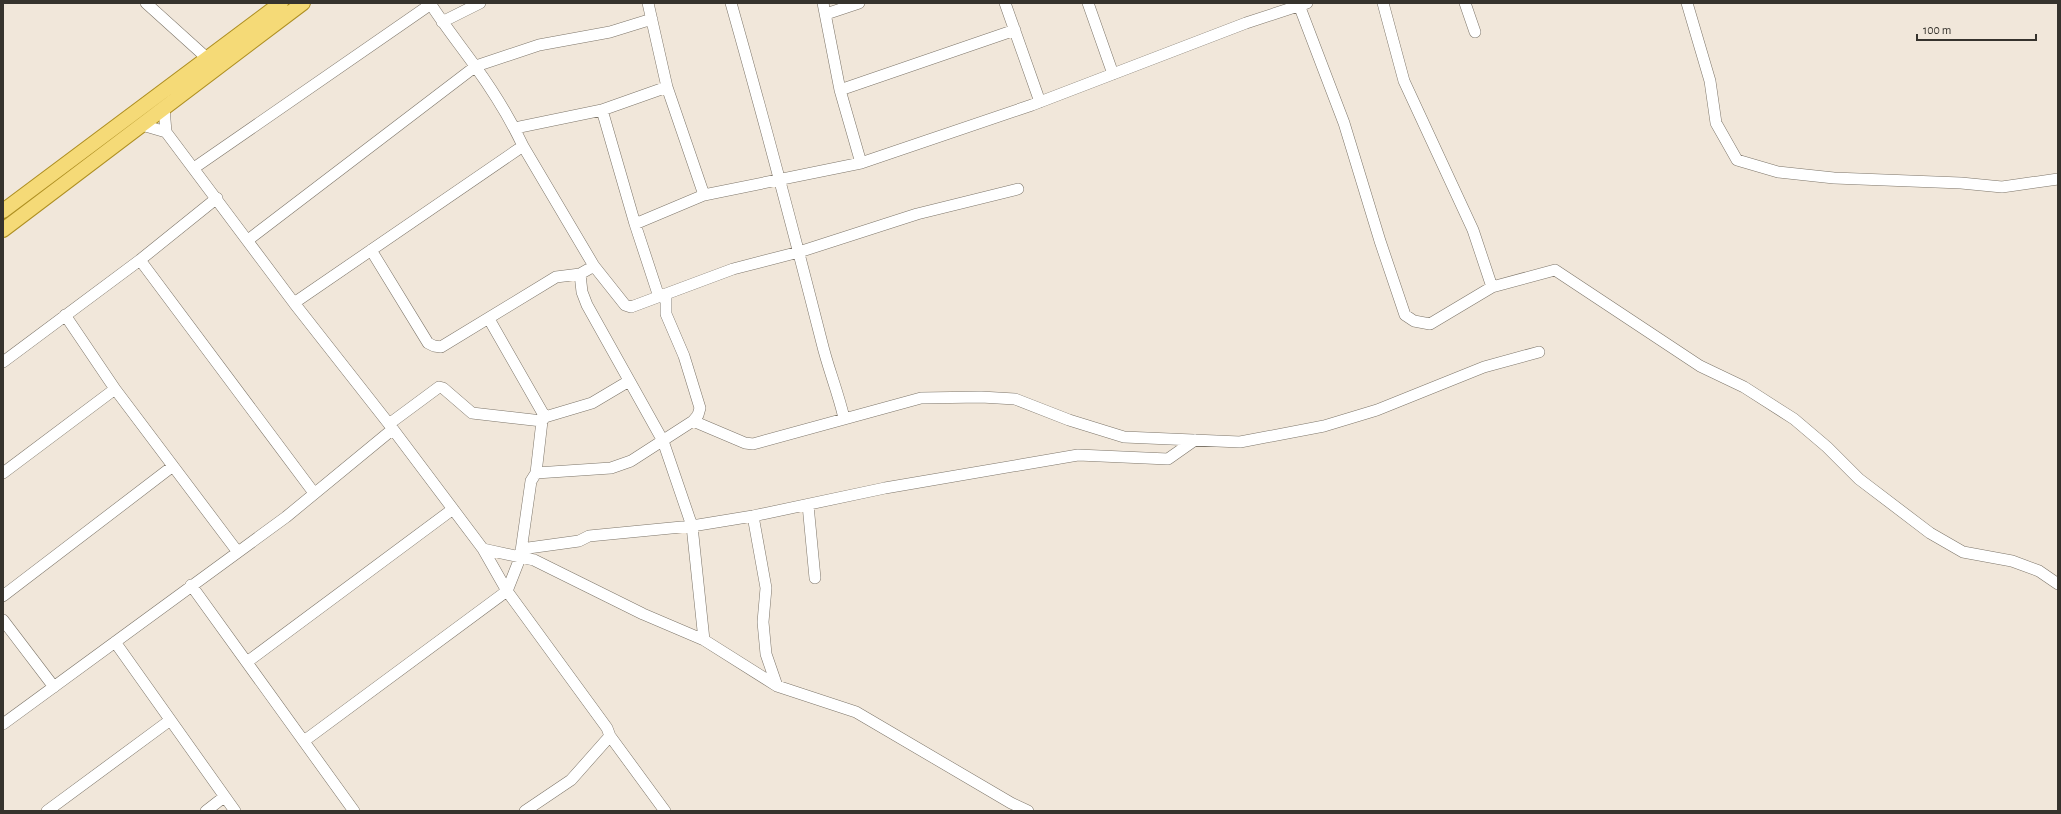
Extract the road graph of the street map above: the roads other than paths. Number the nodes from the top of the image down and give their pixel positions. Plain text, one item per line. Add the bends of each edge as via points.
1 (146, 3) edge
2 (281, 3) edge
3 (303, 3) edge
4 (430, 3) edge
5 (480, 3) edge
6 (648, 3) edge
7 (731, 3) edge
8 (823, 3) edge
9 (859, 3) edge
10 (1005, 3) edge
11 (1088, 3) edge
12 (1383, 3) edge
13 (1466, 3) edge
14 (1687, 3) edge
15 (1303, 4) edge
16 (826, 14) junction
17 (652, 19) junction
18 (442, 22) junction
19 (1015, 30) junction
20 (1476, 32) dead end
21 (208, 59) junction
22 (476, 66) junction
23 (1114, 74) junction
24 (667, 87) junction
25 (840, 90) junction
26 (1040, 102) junction
27 (164, 108) junction
28 (602, 110) junction
29 (142, 125) junction
30 (515, 128) junction
31 (166, 132) junction
32 (523, 146) junction
33 (861, 163) junction
34 (194, 168) junction
35 (780, 179) junction
36 (2058, 179) edge
37 (51, 185) junction
38 (1018, 189) dead end
39 (704, 195) junction
40 (216, 198) junction
41 (3, 211) edge
42 (635, 224) junction
43 (3, 230) edge
44 (248, 240) junction
45 (370, 250) junction
46 (799, 252) junction
47 (140, 260) junction
48 (594, 266) junction
49 (580, 274) junction
50 (1492, 287) junction
51 (662, 295) junction
52 (647, 301) junction
53 (294, 303) junction
54 (666, 314) junction
55 (65, 315) junction
56 (489, 319) junction
57 (1539, 352) dead end
58 (3, 362) edge
59 (629, 381) junction
60 (115, 389) junction
61 (844, 418) junction
62 (543, 419) junction
63 (693, 421) junction
64 (391, 426) junction
65 (1195, 440) junction
66 (663, 442) junction
67 (173, 466) junction
68 (3, 473) edge
69 (536, 473) junction
70 (314, 493) junction
71 (808, 505) junction
72 (453, 509) junction
73 (753, 516) junction
74 (692, 526) junction
75 (483, 549) junction
76 (237, 551) junction
77 (520, 554) junction
78 (815, 578) dead end
79 (2058, 584) edge
80 (191, 585) junction
81 (507, 591) junction
82 (3, 596) edge
83 (3, 620) edge
84 (704, 640) junction
85 (115, 642) junction
86 (247, 662) junction
87 (54, 686) junction
88 (777, 686) junction
89 (169, 721) junction
90 (3, 724) edge
91 (610, 736) junction
92 (304, 741) junction
93 (224, 797) junction
94 (47, 811) edge
95 (206, 811) edge
96 (235, 811) edge
97 (354, 811) edge
98 (525, 811) edge
99 (665, 811) edge
100 (1028, 811) edge

1 - 21 street
2 - 21 main road
3 - 27 main road
4 - 18 street
4 - 34 street
5 - 18 street
6 - 17 street
7 - 35 street
8 - 16 street
9 - 16 street
10 - 19 street
11 - 23 street
12 - 50 street via 1404,80 1473,230
13 - 20 street
14 - 36 street via 1710,81 1716,123 1737,160 1778,172 1834,178 2002,187
15 - 23 street
15 - 50 street via 1406,315 1414,321 1430,324
16 - 25 street
17 - 22 street via 610,32 539,45
17 - 24 street
18 - 22 street
19 - 25 street
19 - 26 street
21 - 37 main road
22 - 30 street
22 - 44 street
23 - 26 street
24 - 28 street
24 - 39 street
25 - 33 street
26 - 33 street
27 - 29 main road
27 - 31 street
28 - 30 street
28 - 42 street
29 - 31 street
29 - 37 main road
30 - 32 street
31 - 34 street
32 - 45 street
32 - 48 street
33 - 35 street
34 - 40 street
35 - 39 street
35 - 46 street
37 - 41 main road
37 - 43 main road
38 - 46 street via 917,214
39 - 42 street
40 - 44 street
40 - 47 street
42 - 51 street
44 - 53 street
45 - 53 street
45 - 56 street via 428,343 441,346
46 - 51 street via 733,269
46 - 61 street via 824,353 836,384
47 - 55 street
47 - 70 street
48 - 49 street
48 - 52 street via 626,305 631,307
49 - 56 street via 556,277
49 - 59 street via 582,292 587,305
50 - 79 street via 1555,270 1700,366 1744,388 1794,419 1859,479 1930,533 1963,552 2012,561 2039,571
51 - 52 street
51 - 54 street
52 - 54 street
53 - 64 street
54 - 63 street via 684,356 700,408
55 - 58 street
55 - 60 street
56 - 62 street
57 - 65 street via 1484,367 1377,410 1324,426 1240,442
59 - 62 street via 592,403
59 - 66 street
60 - 67 street
60 - 68 street
61 - 63 street via 753,444
61 - 65 street via 921,398 1015,399 1069,420 1124,437
62 - 64 street via 472,413 443,388 439,388
62 - 69 street
63 - 66 street
64 - 70 street
64 - 72 street
65 - 71 street via 1168,459 1078,455 885,488
66 - 69 street via 631,461 611,468
66 - 74 street
67 - 76 street
67 - 82 street
69 - 77 street via 531,481
70 - 76 street via 286,517
71 - 73 street
71 - 78 street
72 - 75 street
72 - 86 street
73 - 74 street
73 - 88 street via 766,588 763,622 766,654
74 - 77 street via 589,536 579,541
74 - 84 street
75 - 77 street
75 - 81 street
76 - 80 street
77 - 81 street
77 - 84 street via 643,614
80 - 85 street
80 - 86 street
81 - 91 street via 607,728
81 - 92 street
83 - 87 street
84 - 88 street
85 - 87 street
85 - 89 street
86 - 92 street
87 - 90 street
88 - 100 street via 856,712
89 - 93 street
89 - 94 street
91 - 98 street via 571,780
91 - 99 street
92 - 97 street
93 - 95 street
93 - 96 street

